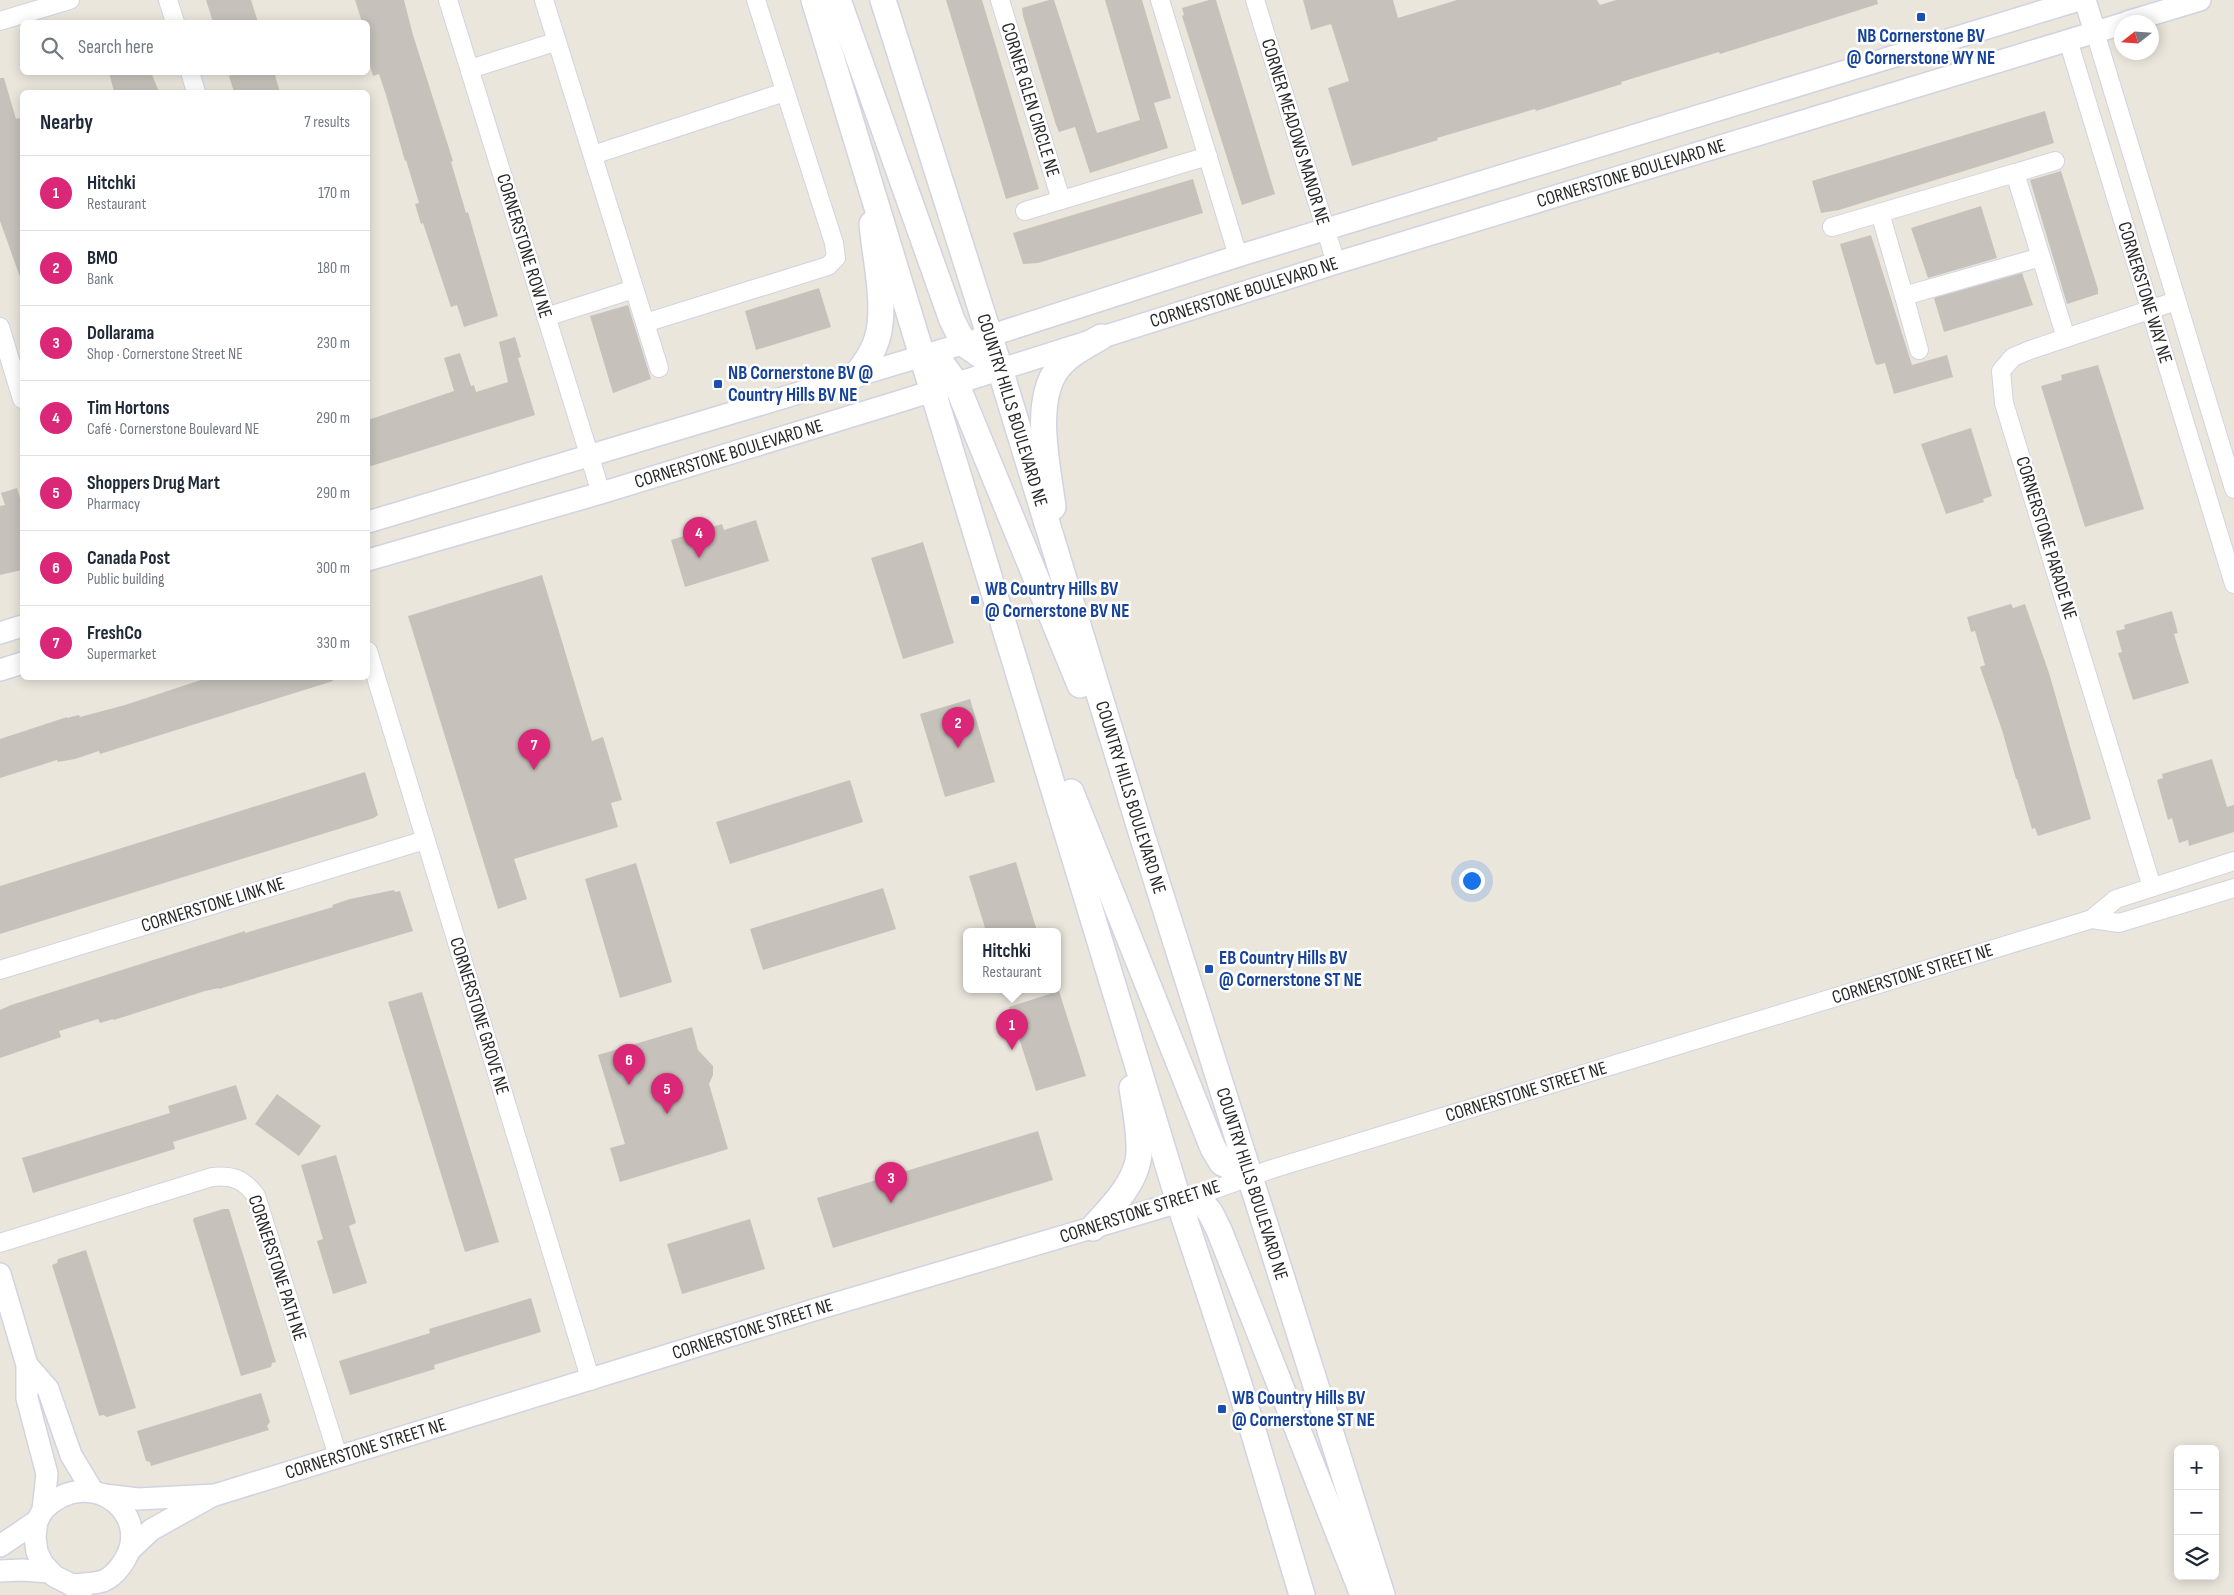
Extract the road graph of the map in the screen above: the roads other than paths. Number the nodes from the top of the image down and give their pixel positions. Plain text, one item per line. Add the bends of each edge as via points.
1 (70, 0) edge
2 (168, 0) edge
3 (448, 0) edge
4 (544, 0) edge
5 (756, 0) edge
6 (814, 0) edge
7 (838, 0) edge
8 (877, 0) edge
9 (883, 0) edge
10 (1000, 0) edge
11 (1160, 0) edge
12 (1255, 0) edge
13 (2079, 0) edge
14 (2085, 0) edge
15 (2200, 0) edge
16 (2057, 4) edge
17 (2150, 15) edge
18 (174, 20) edge
19 (0, 21) edge
20 (2114, 26) edge
21 (2095, 32) junction
22 (2068, 40) junction
23 (555, 42) junction
24 (901, 63) junction
25 (470, 69) junction
26 (191, 75) edge
27 (195, 90) edge
28 (785, 92) junction
29 (592, 155) junction
30 (1208, 156) junction
31 (864, 160) junction
32 (2054, 161) dead end
33 (2015, 173) junction
34 (1061, 200) junction
35 (1025, 211) dead end
36 (1880, 213) junction
37 (1832, 227) dead end
38 (1325, 230) junction
39 (1238, 256) junction
40 (2041, 257) junction
41 (1336, 264) junction
42 (634, 289) junction
43 (1904, 296) junction
44 (2176, 301) junction
45 (2151, 310) junction
46 (546, 317) junction
47 (646, 323) junction
48 (0, 327) edge
49 (989, 336) junction
50 (1102, 337) junction
51 (2066, 338) junction
52 (964, 344) junction
53 (1919, 350) dead end
54 (923, 355) junction
55 (659, 368) dead end
56 (1000, 369) junction
57 (856, 375) junction
58 (945, 387) junction
59 (20, 392) edge
60 (589, 457) junction
61 (2234, 489) edge
62 (600, 493) junction
63 (370, 521) edge
64 (370, 559) edge
65 (1060, 571) junction
66 (2234, 584) edge
67 (20, 627) edge
68 (0, 633) edge
69 (370, 659) edge
70 (20, 665) edge
71 (0, 670) edge
72 (1030, 709) junction
73 (1142, 835) junction
74 (425, 840) junction
75 (2234, 861) edge
76 (2152, 887) junction
77 (2234, 888) edge
78 (2092, 919) junction
79 (0, 970) edge
80 (1117, 996) junction
81 (1250, 1176) junction
82 (1179, 1202) junction
83 (1093, 1228) junction
84 (0, 1243) edge
85 (0, 1274) edge
86 (27, 1365) junction
87 (591, 1381) junction
88 (338, 1456) junction
89 (98, 1492) junction
90 (215, 1495) junction
91 (40, 1516) junction
92 (0, 1546) edge
93 (131, 1549) junction
94 (118, 1570) junction
95 (0, 1571) edge
96 (50, 1572) junction
97 (76, 1590) edge
98 (117, 1595) edge
99 (1302, 1595) edge
100 (1363, 1595) edge
101 (1382, 1595) edge

1 - 19 street
2 - 18 street
3 - 25 street, CORNERSTONE ROW NE
4 - 23 street
5 - 28 street
6 - 31 main road
7 - 52 main road via 952,320
8 - 24 main road
9 - 24 main road, COUNTRY HILLS BOULEVARD NE
10 - 34 street, CORNER GLEN CIRCLE NE
11 - 30 street
12 - 38 street, CORNER MEADOWS MANOR NE
13 - 16 street, CORNERSTONE BOULEVARD NE
14 - 21 street, CORNERSTONE WAY NE
15 - 17 street
16 - 22 street, CORNERSTONE WAY NE
16 - 38 street, CORNERSTONE BOULEVARD NE
20 - 21 street, CORNERSTONE BOULEVARD NE
21 - 22 street, CORNERSTONE BOULEVARD NE
21 - 44 street, CORNERSTONE WAY NE
22 - 41 street, CORNERSTONE BOULEVARD NE
22 - 45 street, CORNERSTONE WAY NE
23 - 25 street
23 - 29 street
24 - 49 main road, COUNTRY HILLS BOULEVARD NE
25 - 46 street, CORNERSTONE ROW NE
26 - 27 street
28 - 29 street
28 - 47 street via 836,258 828,266
29 - 42 street
30 - 34 street, CORNER GLEN CIRCLE NE
30 - 39 street
31 - 54 main road
31 - 57 main road via 879,291 879,318 872,353
32 - 33 street
33 - 36 street
33 - 40 street
34 - 35 street, CORNER GLEN CIRCLE NE
36 - 37 street
36 - 43 street
38 - 39 street, CORNERSTONE BOULEVARD NE
38 - 41 street, CORNER MEADOWS MANOR NE
39 - 49 street, CORNERSTONE BOULEVARD NE
40 - 43 street
40 - 51 street
41 - 50 street, CORNERSTONE BOULEVARD NE
42 - 46 street
42 - 47 street
43 - 53 street
44 - 45 street, CORNERSTONE PARADE NE
44 - 61 street, CORNERSTONE WAY NE
45 - 51 street, CORNERSTONE PARADE NE
45 - 66 street, CORNERSTONE WAY NE
46 - 60 street, CORNERSTONE ROW NE
47 - 55 street
48 - 59 street
49 - 52 street, CORNERSTONE BOULEVARD NE
49 - 56 main road, COUNTRY HILLS BOULEVARD NE
50 - 56 street, CORNERSTONE BOULEVARD NE
50 - 65 main road via 1070,355 1058,368 1047,391 1044,433
51 - 76 street, CORNERSTONE PARADE NE via 2013,357 2001,371 2001,386
52 - 54 street, CORNERSTONE BOULEVARD NE
52 - 56 main road
54 - 57 street, CORNERSTONE BOULEVARD NE
54 - 58 main road via 940,361
56 - 58 street, CORNERSTONE BOULEVARD NE
56 - 65 main road, COUNTRY HILLS BOULEVARD NE
57 - 60 street, CORNERSTONE BOULEVARD NE
58 - 62 street, CORNERSTONE BOULEVARD NE
58 - 72 main road
58 - 73 main road
60 - 62 street, CORNERSTONE ROW NE
60 - 63 street, CORNERSTONE BOULEVARD NE
62 - 64 street, CORNERSTONE BOULEVARD NE
65 - 73 main road, COUNTRY HILLS BOULEVARD NE
67 - 68 street
69 - 74 street, CORNERSTONE GROVE NE
70 - 71 street
72 - 80 main road
72 - 81 main road via 1064,775 1212,1148 1222,1163
73 - 81 main road, COUNTRY HILLS BOULEVARD NE
74 - 79 street, CORNERSTONE LINK NE
74 - 87 street, CORNERSTONE GROVE NE
75 - 76 street
76 - 78 street via 2116,899
77 - 78 street via 2119,923
78 - 81 street, CORNERSTONE STREET NE
80 - 82 main road
80 - 83 main road via 1129,1062 1138,1160 1121,1196
81 - 82 street, CORNERSTONE STREET NE
81 - 101 main road, COUNTRY HILLS BOULEVARD NE
82 - 83 street, CORNERSTONE STREET NE
82 - 99 main road via 1239,1384
82 - 100 main road via 1202,1203 1219,1230
83 - 87 street, CORNERSTONE STREET NE
84 - 88 street, CORNERSTONE PATH NE via 212,1177 236,1177 248,1184 256,1196
85 - 86 street
86 - 89 street via 48,1389 71,1455
86 - 91 street via 27,1398 48,1474
87 - 88 street, CORNERSTONE STREET NE
88 - 90 street, CORNERSTONE STREET NE
89 - 90 street, CORNERSTONE STREET NE via 138,1499
89 - 91 street via 66,1493 53,1500
89 - 93 street via 115,1501 126,1515
90 - 93 street, CORNERSTONE STREET NE via 151,1530
91 - 92 street
91 - 96 street via 35,1536 38,1552
93 - 94 street
94 - 97 street via 104,1581
94 - 98 street
95 - 96 street
96 - 97 street

